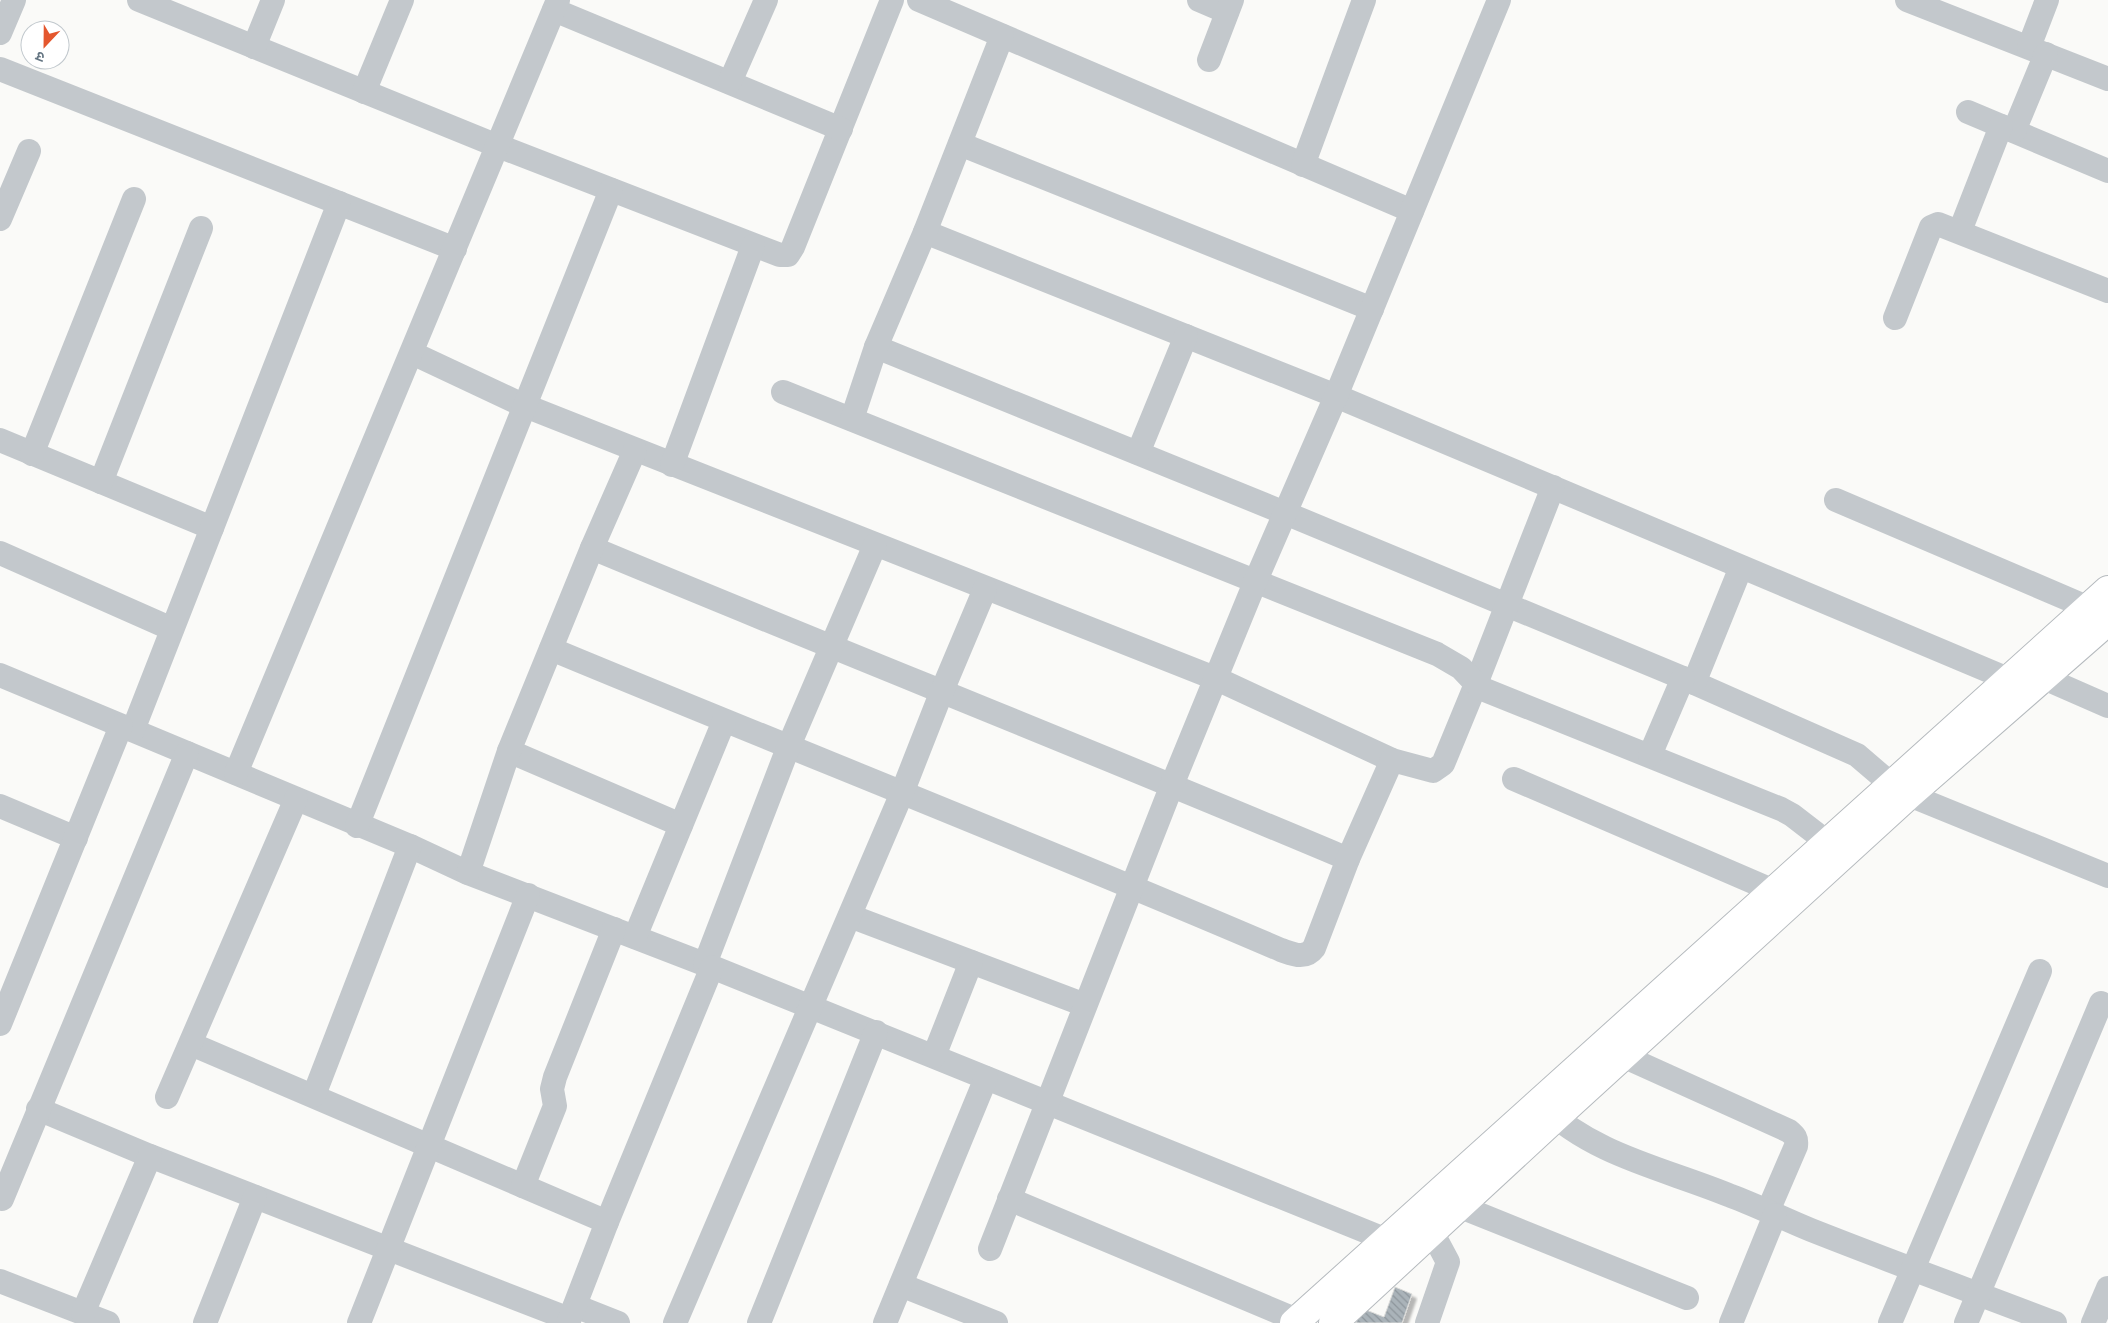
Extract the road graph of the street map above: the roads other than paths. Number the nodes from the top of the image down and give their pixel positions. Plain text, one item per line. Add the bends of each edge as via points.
1 (14, 0) edge
2 (140, 0) edge
3 (273, 0) edge
4 (402, 0) edge
5 (766, 0) edge
6 (892, 0) edge
7 (919, 0) edge
8 (1199, 0) edge
9 (1364, 0) edge
10 (1498, 0) edge
11 (1907, 0) edge
12 (2047, 0) edge
13 (556, 5) edge
14 (1230, 6) edge
15 (0, 32) edge
16 (1002, 36) junction
17 (254, 46) junction
18 (2038, 50) junction
19 (1208, 60) dead end
20 (0, 69) edge
21 (2108, 79) edge
22 (730, 82) junction
23 (364, 92) junction
24 (1968, 112) dead end
25 (841, 129) junction
26 (2007, 129) junction
27 (960, 144) junction
28 (498, 146) junction
29 (29, 151) dead end
30 (1303, 165) junction
31 (2108, 171) edge
32 (611, 190) junction
33 (134, 199) dead end
34 (339, 202) junction
35 (1412, 211) junction
36 (0, 219) edge
37 (202, 228) dead end
38 (1960, 231) junction
39 (925, 232) junction
40 (753, 246) junction
41 (455, 249) junction
42 (2108, 290) edge
43 (1372, 309) junction
44 (1895, 318) dead end
45 (1186, 336) junction
46 (876, 346) junction
47 (412, 353) junction
48 (783, 392) dead end
49 (1336, 396) junction
50 (524, 405) junction
51 (852, 419) junction
52 (0, 440) edge
53 (635, 450) junction
54 (1138, 453) junction
55 (32, 454) junction
56 (672, 465) junction
57 (101, 482) junction
58 (1553, 487) junction
59 (1836, 500) dead end
60 (1285, 513) junction
61 (212, 528) junction
62 (875, 545) junction
63 (592, 548) junction
64 (0, 553) edge
65 (1741, 567) junction
66 (1256, 580) junction
67 (985, 589) junction
68 (1507, 605) junction
69 (2102, 606) edge
70 (172, 629) junction
71 (830, 647) junction
72 (551, 649) junction
73 (0, 675) edge
74 (2044, 678) junction
75 (1217, 679) junction
76 (2008, 679) junction
77 (1688, 681) junction
78 (1476, 684) junction
79 (942, 692) junction
80 (2108, 706) edge
81 (724, 721) junction
82 (127, 728) junction
83 (788, 748) junction
84 (509, 751) junction
85 (187, 753) junction
86 (1650, 755) junction
87 (1392, 760) junction
88 (236, 773) junction
89 (1514, 779) dead end
90 (1172, 785) junction
91 (1900, 790) junction
92 (902, 793) junction
93 (296, 799) junction
94 (0, 806) edge
95 (681, 825) junction
96 (357, 826) junction
97 (76, 838) junction
98 (1827, 842) junction
99 (410, 846) junction
100 (1348, 859) junction
101 (468, 873) junction
102 (2108, 876) edge
103 (1133, 887) junction
104 (1774, 891) junction
105 (528, 895) junction
106 (850, 916) junction
107 (624, 933) junction
108 (971, 962) junction
109 (709, 966) junction
110 (2040, 971) dead end
111 (2101, 1003) dead end
112 (1085, 1005) junction
113 (810, 1007) junction
114 (0, 1024) edge
115 (876, 1032) junction
116 (191, 1044) junction
117 (934, 1056) junction
118 (1623, 1056) junction
119 (986, 1078) junction
120 (314, 1095) junction
121 (167, 1098) dead end
122 (1047, 1102) junction
123 (38, 1109) junction
124 (1547, 1110) junction
125 (429, 1147) junction
126 (150, 1156) junction
127 (523, 1186) junction
128 (255, 1197) junction
129 (2, 1199) dead end
130 (1009, 1199) junction
131 (1460, 1207) junction
132 (1772, 1213) junction
133 (607, 1222) junction
134 (1432, 1232) junction
135 (1387, 1240) junction
136 (387, 1248) junction
137 (990, 1249) dead end
138 (1913, 1268) junction
139 (0, 1281) edge
140 (901, 1285) junction
141 (2108, 1288) edge
142 (1977, 1293) junction
143 (1687, 1298) dead end
144 (82, 1313) junction
145 (571, 1316) edge
146 (1296, 1322) edge
147 (108, 1323) edge
148 (205, 1323) edge
149 (359, 1323) edge
150 (618, 1323) edge
151 (675, 1323) edge
152 (759, 1323) edge
153 (885, 1323) edge
154 (996, 1323) edge
155 (1333, 1323) edge
156 (1426, 1323) edge
157 (1731, 1323) edge
158 (1890, 1323) edge
159 (1966, 1323) edge
160 (2055, 1323) edge
161 (2093, 1323) edge

1 - 15 street
2 - 17 street
3 - 17 street
4 - 23 street
5 - 22 street
6 - 25 street
7 - 16 street
8 - 14 street
9 - 30 street
10 - 35 street
11 - 18 street
12 - 18 street
13 - 22 street
13 - 28 street
14 - 19 street
16 - 27 street
16 - 30 street
17 - 23 street
18 - 21 street
18 - 26 street
20 - 34 street
22 - 25 street
23 - 28 street
24 - 26 street
25 - 40 street via 788,255
26 - 31 street
26 - 38 street
27 - 39 street
27 - 43 street
28 - 32 street
28 - 41 street
29 - 36 street
30 - 35 street
32 - 40 street
32 - 50 street
33 - 55 street
34 - 41 street
34 - 61 street
35 - 43 street
37 - 57 street
38 - 42 street
38 - 44 street via 1942,224 1931,227
39 - 45 street
39 - 46 street
40 - 56 street
41 - 47 street
43 - 49 street
45 - 49 street
45 - 54 street
46 - 51 street
46 - 54 street
47 - 50 street
47 - 88 street
48 - 51 street
49 - 58 street
49 - 60 street
50 - 53 street
50 - 96 street
51 - 66 street
52 - 55 street
53 - 56 street
53 - 63 street
54 - 60 street
55 - 57 street
56 - 62 street
57 - 61 street
58 - 65 street
58 - 68 street
59 - 69 street
60 - 66 street
60 - 68 street
61 - 70 street
62 - 67 street
62 - 71 street
63 - 71 street
63 - 72 street
64 - 70 street
65 - 76 street
65 - 77 street
66 - 75 street
66 - 78 street via 1437,654 1461,668
67 - 75 street
67 - 79 street
68 - 77 street
68 - 78 street
69 - 74 main road
69 - 76 main road
70 - 82 street
71 - 79 street
71 - 83 street
72 - 81 street
72 - 84 street
73 - 82 street
74 - 80 street
74 - 91 main road
75 - 87 street
75 - 90 street
76 - 91 main road
77 - 86 street
77 - 91 street via 1857,755
78 - 86 street
78 - 87 street via 1439,769 1433,771
79 - 90 street
79 - 92 street
81 - 83 street
81 - 95 street
82 - 85 street
82 - 97 street
83 - 92 street
83 - 109 street
84 - 95 street
84 - 101 street
85 - 88 street
85 - 123 street
86 - 98 street via 1780,809
87 - 100 street
88 - 93 street
89 - 104 street
90 - 100 street
90 - 103 street
91 - 98 main road
91 - 102 street
91 - 118 main road
92 - 103 street
92 - 106 street
93 - 96 street
93 - 116 street
94 - 97 street
95 - 107 street
96 - 99 street
97 - 114 street
98 - 104 main road
99 - 101 street
99 - 120 street
100 - 103 street via 1314,948 1300,956
101 - 105 street
103 - 112 street
104 - 124 main road
105 - 107 street
105 - 125 street
106 - 108 street
106 - 113 street
107 - 109 street
107 - 127 street via 555,1078 552,1088 555,1106
108 - 112 street
108 - 117 street
109 - 113 street
109 - 133 street
110 - 138 street
111 - 142 street
112 - 122 street
113 - 115 street
113 - 151 street
115 - 117 street
115 - 152 street
116 - 120 street
116 - 121 street
117 - 119 street
118 - 124 main road
118 - 132 street via 1794,1136 1796,1146
119 - 122 street
119 - 140 street
120 - 125 street
122 - 130 street
122 - 135 street
123 - 126 street
123 - 129 street
124 - 131 main road
124 - 132 street via 1590,1142 1622,1157
124 - 135 main road
125 - 127 street
125 - 136 street
126 - 128 street
126 - 144 street
127 - 133 street
128 - 136 street
128 - 148 street
130 - 137 street
130 - 146 street
131 - 134 main road
131 - 143 street
132 - 138 street
132 - 157 street
133 - 145 street
134 - 155 main road
134 - 156 street via 1448,1262
135 - 146 main road
136 - 145 street
136 - 149 street
138 - 142 street
138 - 158 street
139 - 144 street
140 - 153 street
140 - 154 street
141 - 161 street
142 - 159 street
142 - 160 street
144 - 147 street
145 - 150 street

